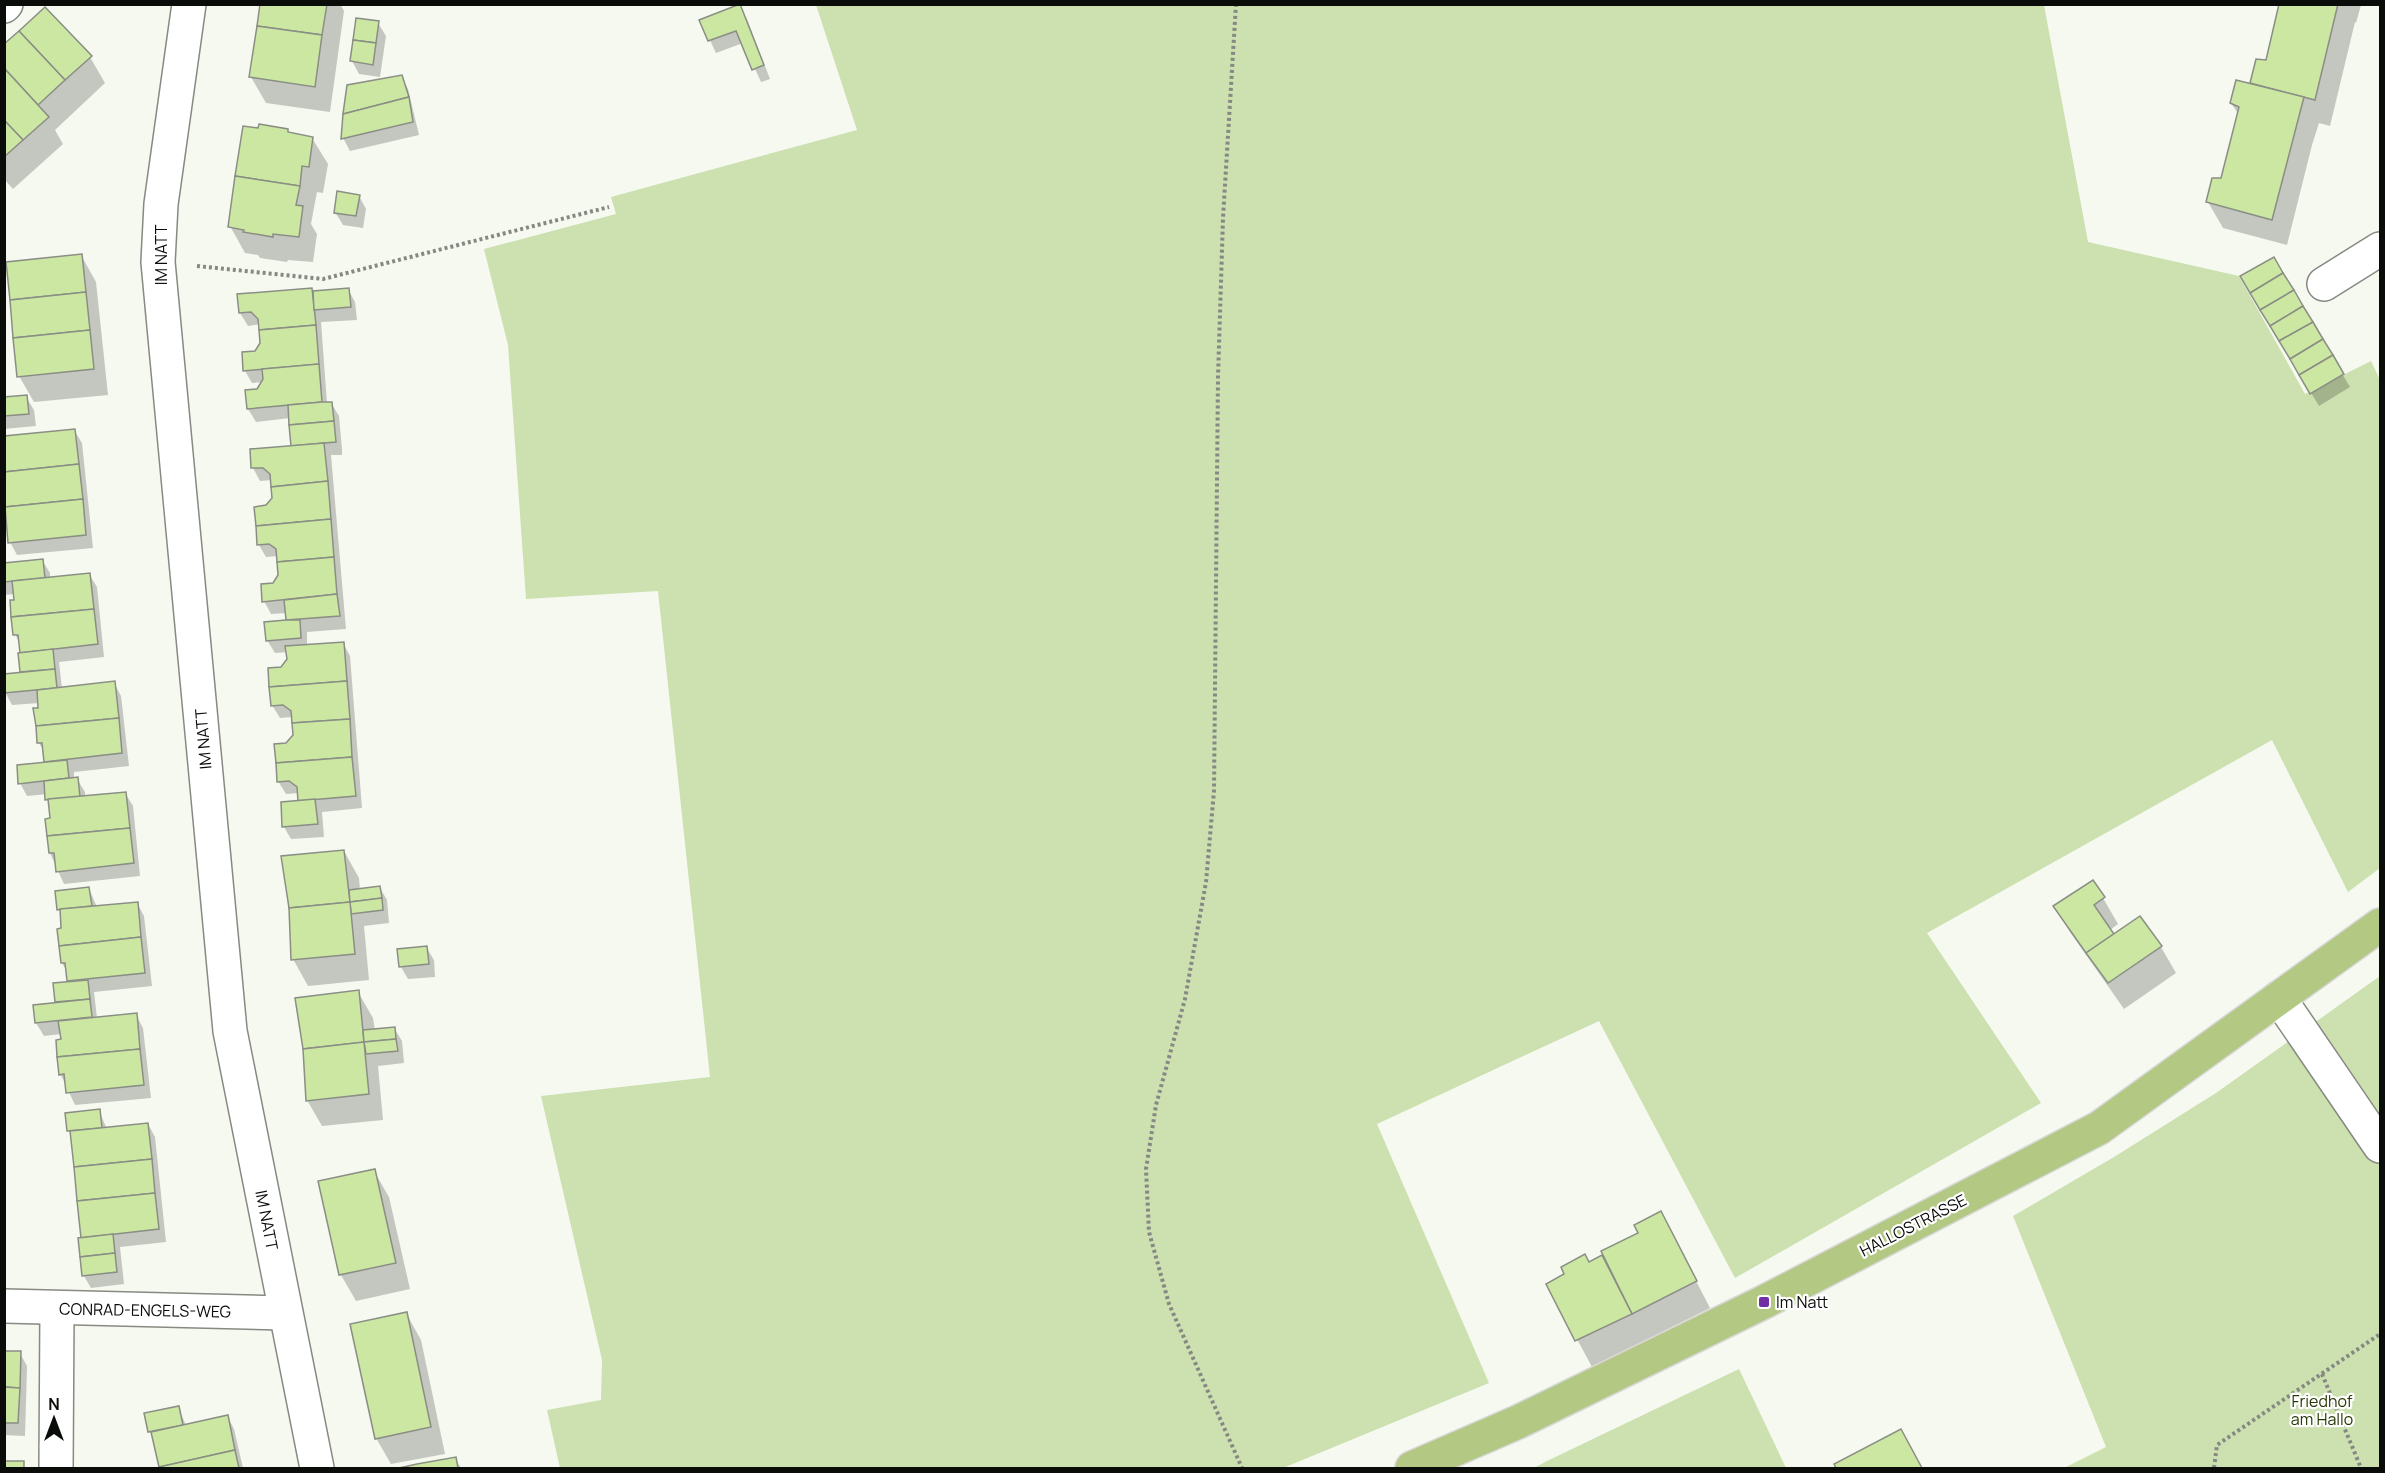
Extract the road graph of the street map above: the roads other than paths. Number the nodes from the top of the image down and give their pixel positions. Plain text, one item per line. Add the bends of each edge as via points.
1 (189, 4) edge
2 (2380, 249) edge
3 (2324, 284) dead end
4 (2380, 925) edge
5 (2278, 998) junction
6 (2380, 1146) edge
7 (4, 1306) edge
8 (57, 1309) junction
9 (285, 1313) junction
10 (56, 1468) edge
11 (317, 1468) edge
12 (1412, 1468) edge

1 - 9 street, IM NATT via 161,204 158,262 230,1031
2 - 3 street
4 - 5 main road, HALLOSTRASSE
5 - 6 street
5 - 12 main road, HALLOSTRASSE via 2099,1128 1754,1307 1518,1422
7 - 8 street, CONRAD-ENGELS-WEG
8 - 9 street, CONRAD-ENGELS-WEG
8 - 10 street
9 - 11 street, IM NATT

